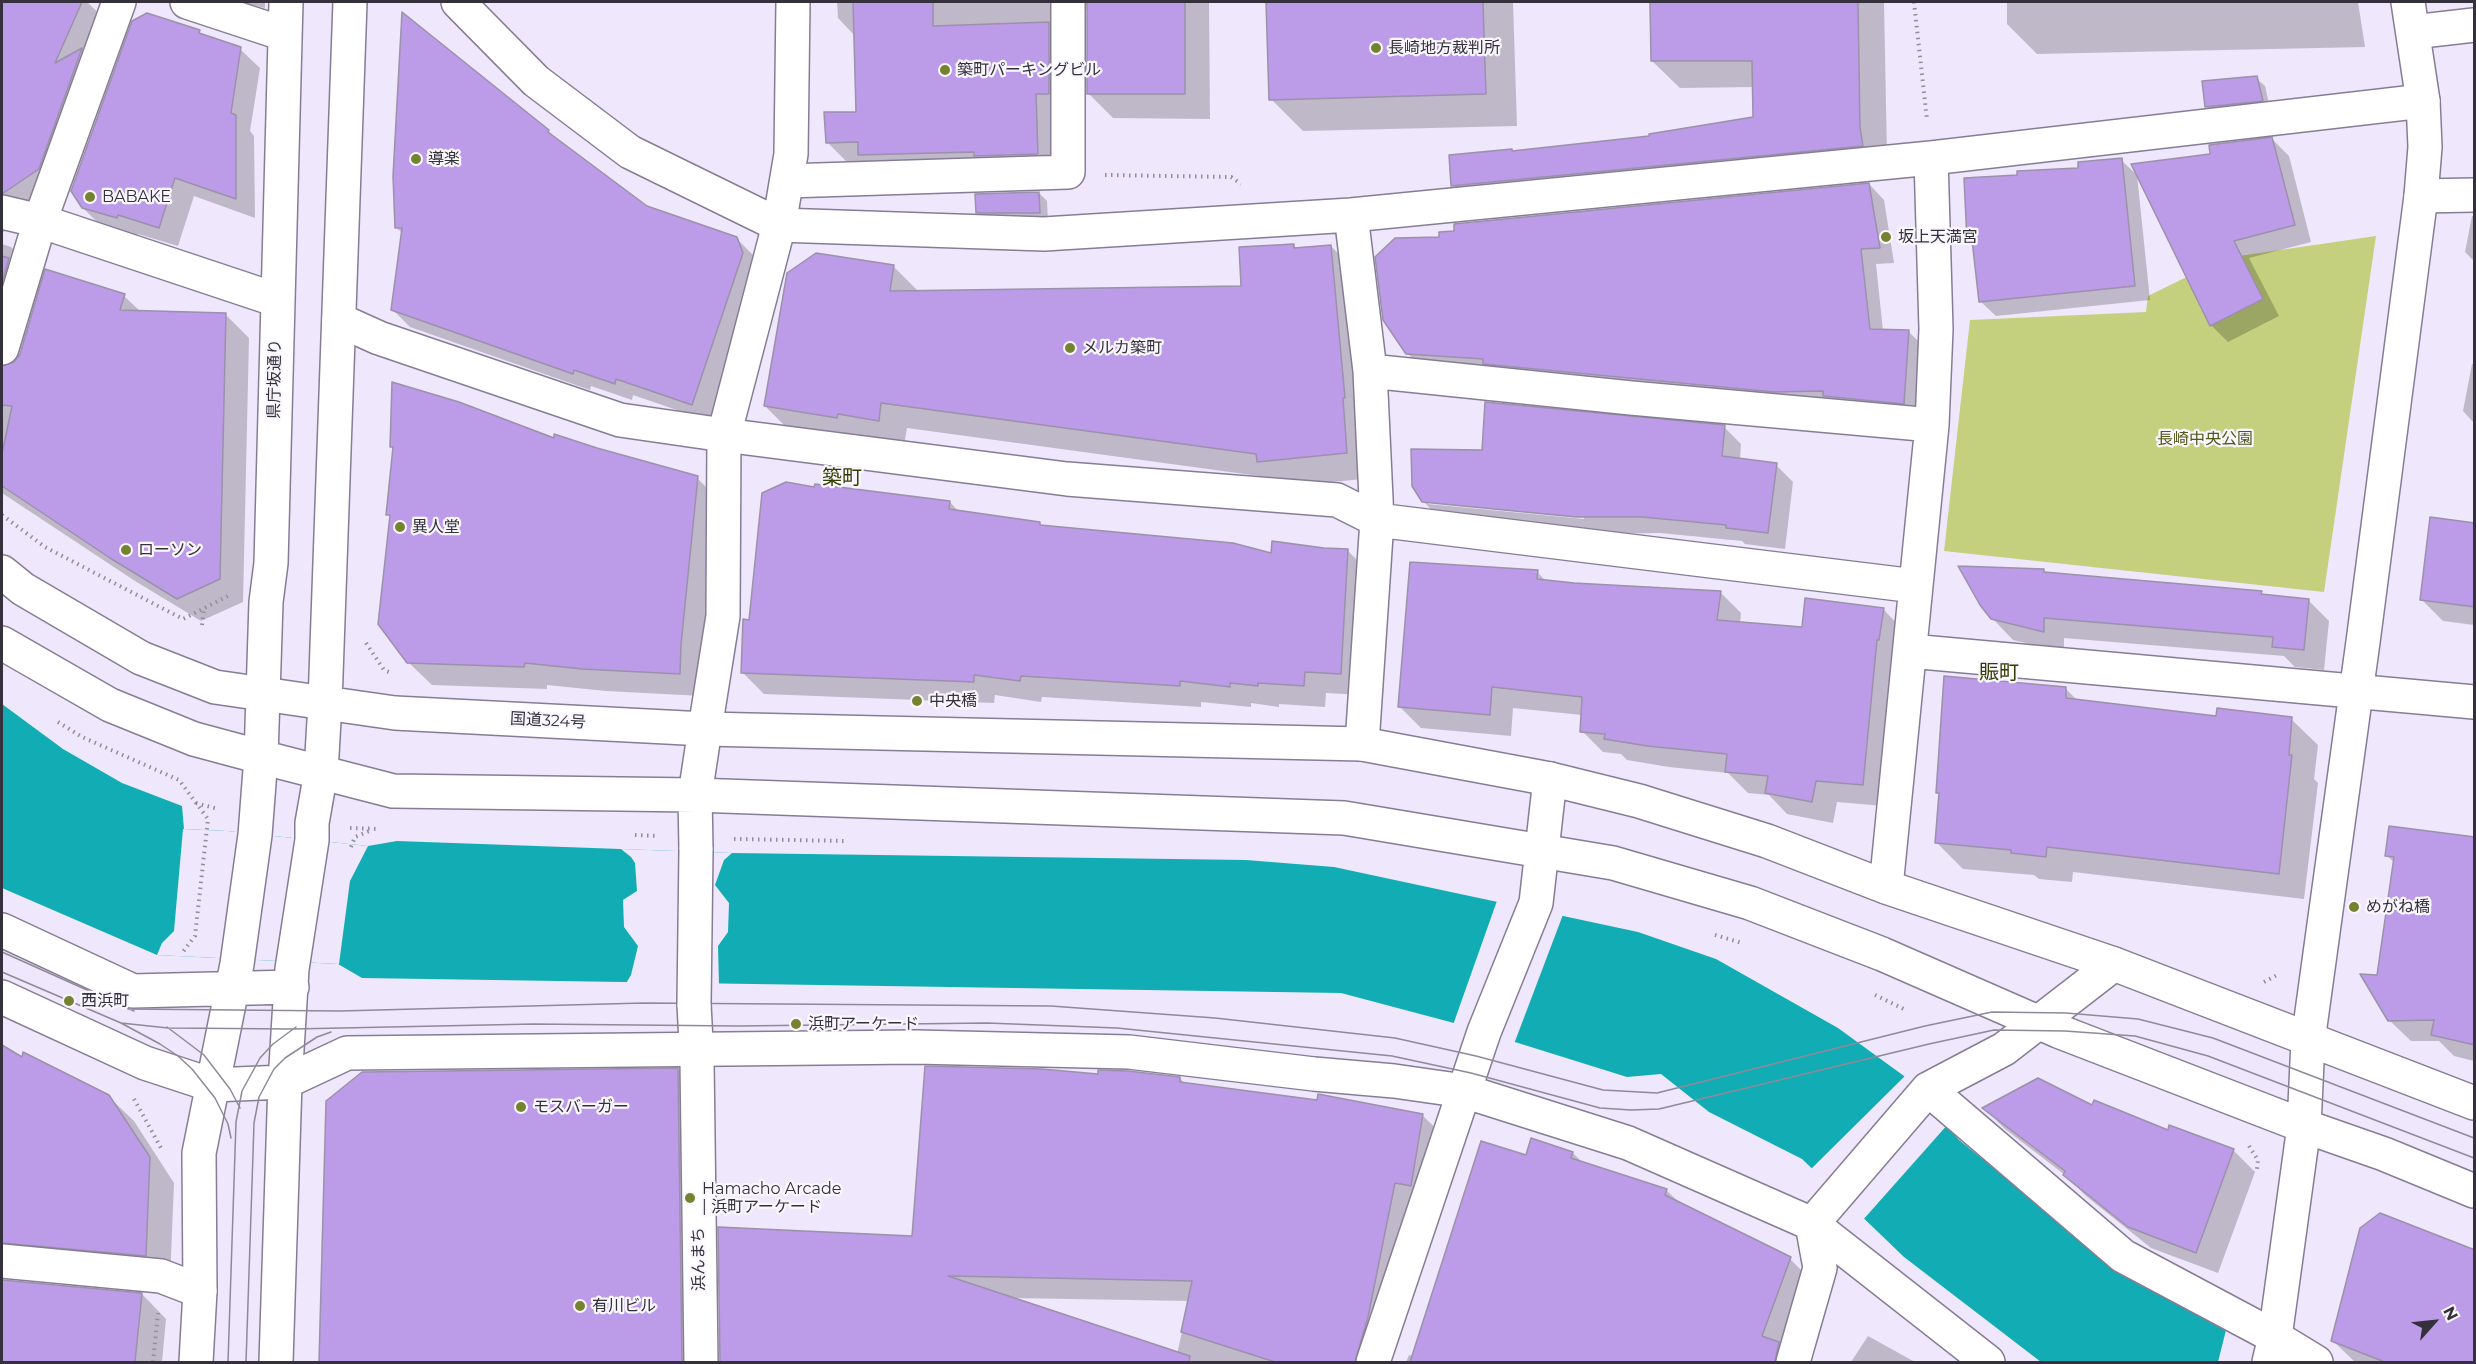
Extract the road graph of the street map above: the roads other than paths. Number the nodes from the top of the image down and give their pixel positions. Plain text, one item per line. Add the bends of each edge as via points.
1 (119, 2) edge
2 (187, 2) edge
3 (286, 2) edge
4 (350, 2) edge
5 (458, 2) edge
6 (793, 2) edge
7 (1068, 2) edge
8 (2410, 17) edge
9 (2475, 25) edge
10 (284, 34) junction
11 (2423, 102) junction
12 (1932, 158) junction
13 (787, 181) junction
14 (2475, 195) edge
15 (2421, 196) junction
16 (2, 212) edge
17 (1351, 215) junction
18 (40, 221) junction
19 (779, 225) junction
20 (277, 300) junction
21 (339, 320) junction
22 (2, 348) edge
23 (1370, 371) junction
24 (1932, 425) junction
25 (724, 435) junction
26 (1377, 520) junction
27 (4, 579) edge
28 (1915, 586) junction
29 (2, 643) edge
30 (1910, 651) junction
31 (2357, 691) junction
32 (264, 694) junction
33 (2475, 702) edge
34 (325, 703) junction
35 (705, 729) junction
36 (1362, 744) junction
37 (261, 757) junction
38 (321, 772) junction
39 (1550, 779) junction
40 (695, 795) junction
41 (1540, 851) junction
42 (1886, 887) junction
43 (2, 930) edge
44 (2114, 964) junction
45 (235, 976) junction
46 (292, 978) junction
47 (2, 997) edge
48 (2038, 1022) junction
49 (2308, 1041) junction
50 (696, 1048) junction
51 (285, 1082) junction
52 (212, 1085) junction
53 (1928, 1089) junction
54 (1464, 1091) junction
55 (2475, 1103) edge
56 (2304, 1126) junction
57 (2475, 1191) edge
58 (1812, 1224) junction
59 (2, 1261) edge
60 (200, 1291) junction
61 (2272, 1350) edge
62 (196, 1362) edge
63 (276, 1362) edge
64 (701, 1362) edge
65 (1373, 1362) edge
66 (1792, 1362) edge
67 (1988, 1362) edge
68 (2316, 1362) edge

1 - 18 main road
2 - 10 main road
3 - 10 main road, 県庁坂通り
4 - 21 main road
5 - 19 main road via 536,81 630,152
6 - 13 main road via 791,153
7 - 13 main road via 1068,172
8 - 9 main road
8 - 11 main road
10 - 20 main road, 県庁坂通り
11 - 12 main road
11 - 15 main road
12 - 17 main road
12 - 24 main road via 1936,329
13 - 19 main road
14 - 15 main road
15 - 31 main road
16 - 18 main road
17 - 19 main road via 1044,234
17 - 23 main road
18 - 20 main road
18 - 22 main road
19 - 25 main road
20 - 32 main road, 県庁坂通り
21 - 25 main road via 379,338 621,420
21 - 34 main road
23 - 24 main road
23 - 26 main road
24 - 28 main road
25 - 26 main road via 1067,479 1337,500
25 - 35 main road via 723,616
26 - 28 main road
26 - 36 main road
27 - 32 main road, 国道324号 via 141,658 215,687
28 - 30 main road
29 - 37 main road via 110,705 194,739
30 - 31 main road
30 - 42 main road
31 - 33 main road
31 - 49 main road
32 - 34 main road, 国道324号
32 - 37 main road, 県庁坂通り
34 - 35 main road, 国道324号 via 395,713
34 - 38 main road
35 - 36 main road, 国道324号
35 - 40 main road
36 - 39 main road, 国道324号
37 - 38 main road
37 - 45 main road, 県庁坂通り via 255,835
38 - 40 main road via 393,791
38 - 46 main road
39 - 41 main road
39 - 42 main road, 国道324号 via 1639,801 1767,841
40 - 41 main road via 1344,818
40 - 50 main road, bridge
41 - 48 main road via 1613,863 1750,903 1882,954
41 - 54 main road via 1536,903
42 - 44 main road, 国道324号
43 - 45 main road via 134,991
44 - 48 main road
44 - 49 main road, 国道324号
45 - 46 main road
45 - 52 main road, 県庁坂通り
46 - 51 main road
47 - 52 main road via 145,1063
48 - 53 main road via 2004,1049
48 - 56 main road
49 - 55 main road, 国道324号
49 - 56 main road
50 - 51 main road via 347,1053
50 - 54 main road via 916,1047 1129,1052
50 - 64 main road, 浜んまち
51 - 52 main road
51 - 63 main road
52 - 60 main road, 県庁坂通り via 199,1153
53 - 58 main road
53 - 61 main road via 2123,1256
54 - 58 main road via 1628,1143
54 - 65 main road
56 - 57 main road
56 - 61 main road
58 - 66 main road via 1820,1268
58 - 67 main road
59 - 60 main road via 161,1276
60 - 62 main road, 県庁坂通り
61 - 68 main road

